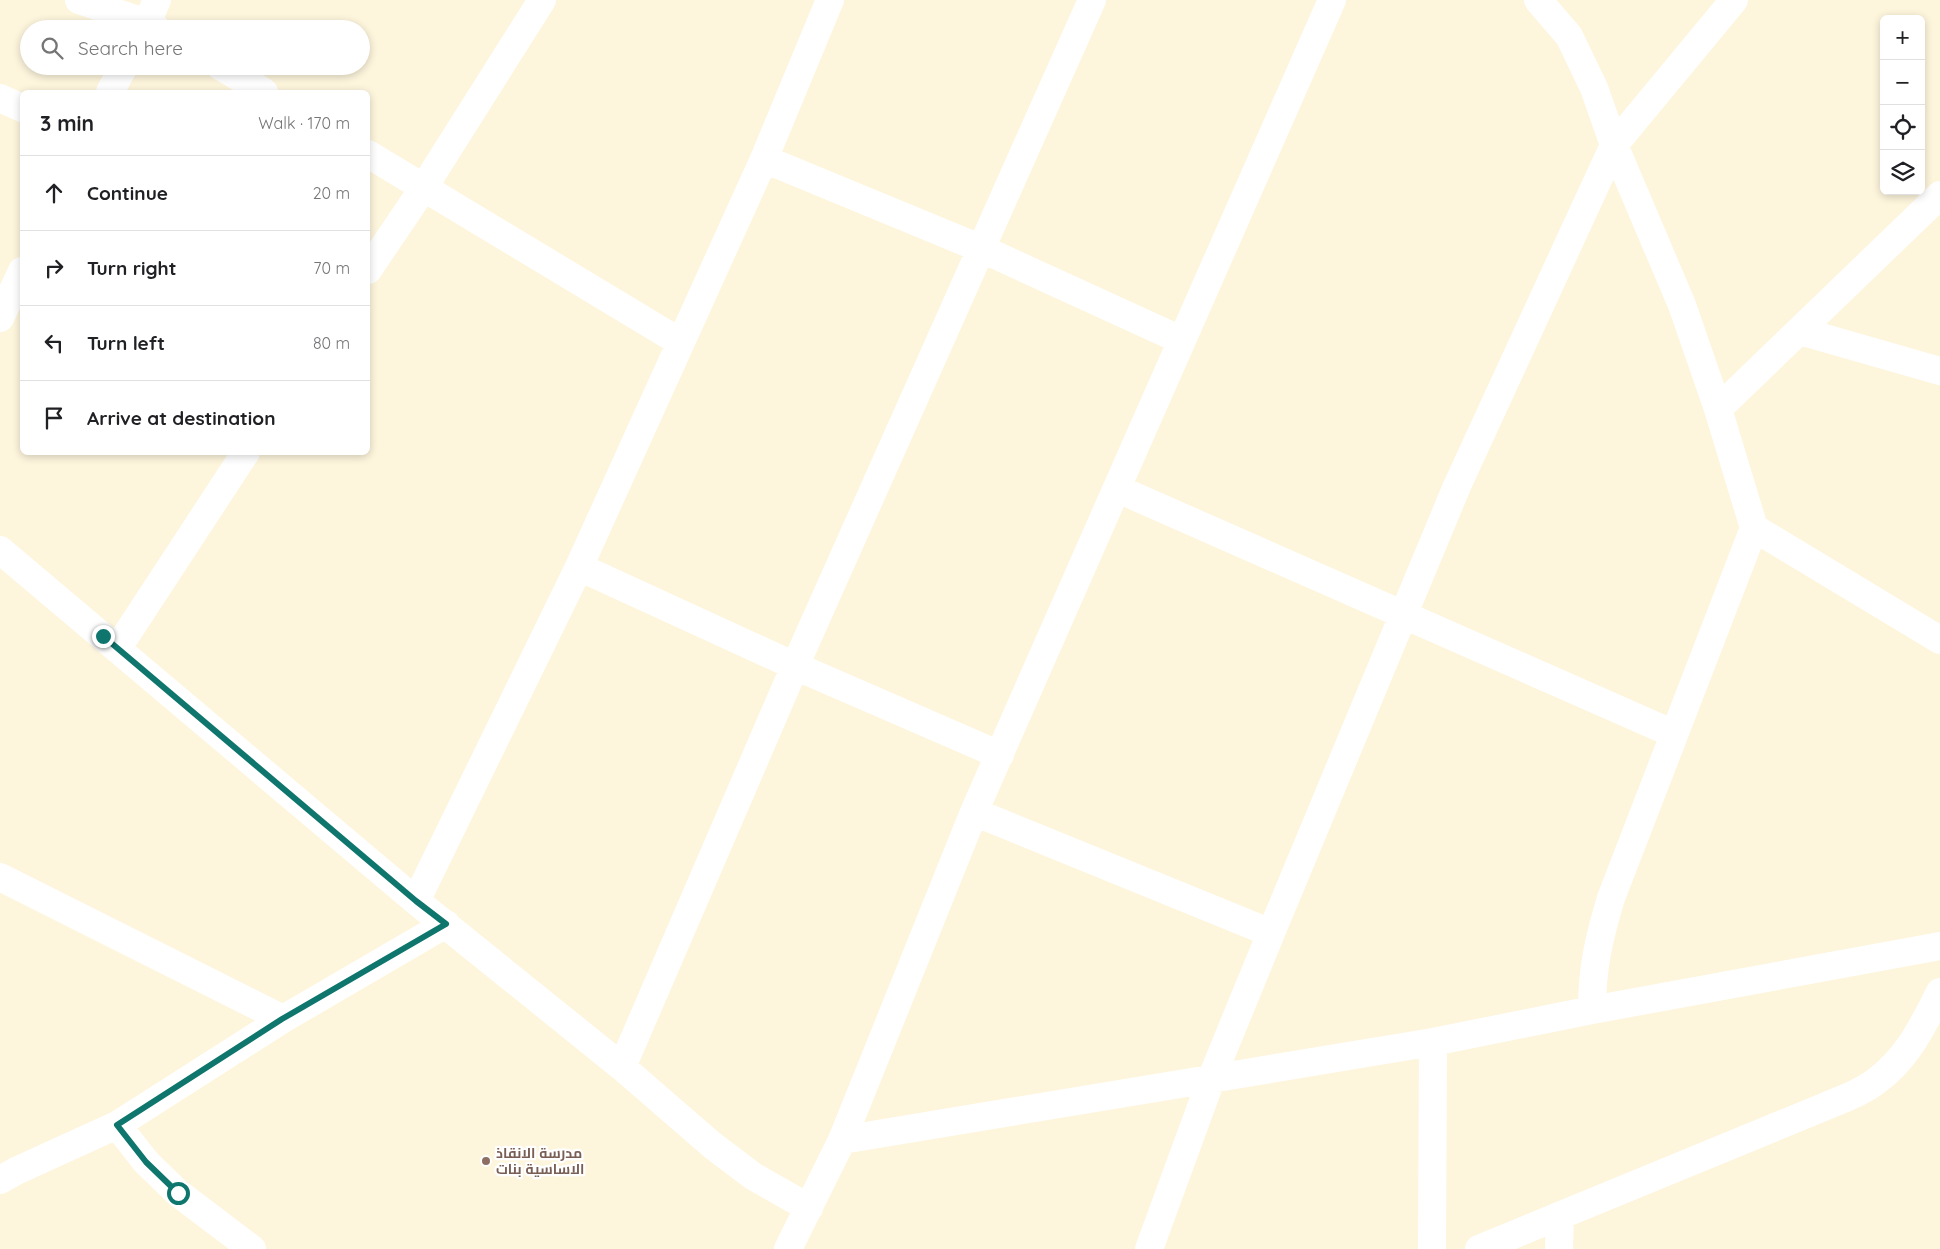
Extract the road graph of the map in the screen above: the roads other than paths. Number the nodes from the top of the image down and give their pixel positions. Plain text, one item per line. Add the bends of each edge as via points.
1 (80, 0) edge
2 (542, 0) edge
3 (830, 0) edge
4 (1092, 0) edge
5 (1332, 0) edge
6 (1538, 0) edge
7 (1734, 0) edge
8 (151, 20) edge
9 (119, 75) edge
10 (235, 75) edge
11 (111, 90) edge
12 (261, 90) edge
13 (0, 98) edge
14 (20, 107) edge
15 (1614, 145) junction
16 (370, 155) edge
17 (764, 159) junction
18 (424, 187) junction
19 (1940, 195) edge
20 (982, 249) junction
21 (370, 267) edge
22 (20, 274) edge
23 (0, 318) edge
24 (1800, 331) junction
25 (1181, 340) junction
26 (680, 342) junction
27 (1940, 371) edge
28 (1718, 409) junction
29 (244, 455) edge
30 (1118, 489) junction
31 (1754, 528) junction
32 (0, 550) edge
33 (580, 567) junction
34 (1404, 616) junction
35 (1940, 640) edge
36 (117, 649) junction
37 (796, 666) junction
38 (1674, 734) junction
39 (1000, 755) junction
40 (974, 812) junction
41 (0, 877) edge
42 (416, 901) junction
43 (446, 924) junction
44 (1271, 933) junction
45 (1940, 946) edge
46 (1940, 992) edge
47 (1592, 1010) junction
48 (282, 1019) junction
49 (1433, 1042) junction
50 (622, 1067) junction
51 (1212, 1077) junction
52 (117, 1125) junction
53 (842, 1140) junction
54 (0, 1180) edge
55 (809, 1208) junction
56 (1560, 1217) junction
57 (252, 1249) edge
58 (788, 1249) edge
59 (1149, 1249) edge
60 (1432, 1249) edge
61 (1479, 1249) edge
62 (1559, 1249) edge

1 - 8 street
2 - 18 street
3 - 17 street
4 - 20 street
5 - 25 street
6 - 15 street via 1569,36 1594,88
7 - 15 street
9 - 11 street
10 - 12 street
13 - 14 street
15 - 28 street via 1682,304
15 - 34 street via 1457,486
16 - 18 street
17 - 20 street
17 - 26 street
18 - 21 street
18 - 26 street
19 - 24 street
20 - 25 street
20 - 37 street
22 - 23 street
24 - 27 street
24 - 28 street
25 - 30 street
26 - 33 street
28 - 31 street
29 - 36 street
30 - 34 street
30 - 39 street
31 - 35 street
31 - 38 street
32 - 36 street
33 - 37 street
33 - 42 street
34 - 38 street
34 - 44 street
36 - 42 street
37 - 39 street
37 - 50 street
38 - 47 street via 1598,942
39 - 40 street
40 - 44 street
40 - 53 street
41 - 48 street
42 - 43 street
43 - 48 street
43 - 50 street
44 - 51 street
45 - 47 street
46 - 56 street via 1919,1034 1900,1061 1874,1083 1848,1098
47 - 49 street
48 - 52 street
49 - 51 street
49 - 60 street
50 - 55 street via 753,1176
51 - 53 street
51 - 59 street
52 - 54 street
52 - 57 street via 146,1162 178,1193
53 - 55 street
55 - 58 street
56 - 61 street
56 - 62 street

